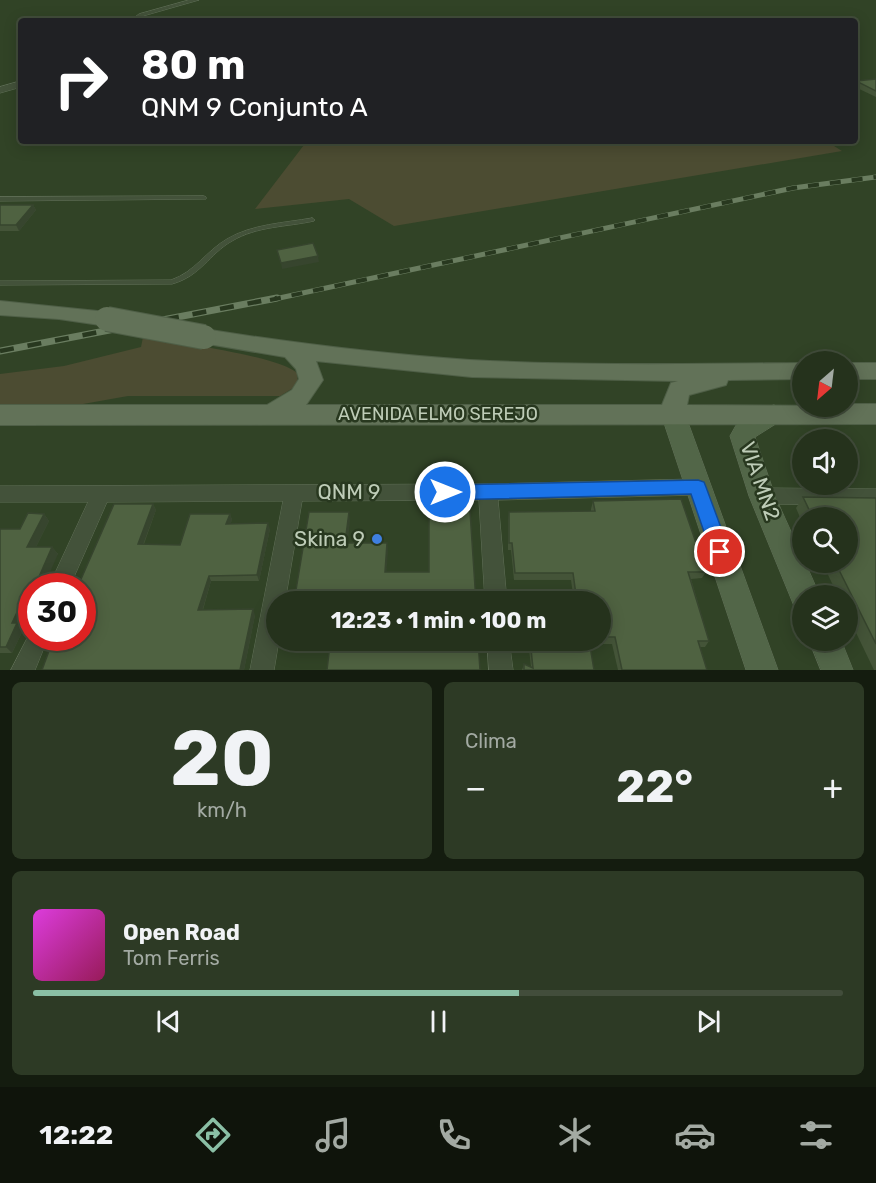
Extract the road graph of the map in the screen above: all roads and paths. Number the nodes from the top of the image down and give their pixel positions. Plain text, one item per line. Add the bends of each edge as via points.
1 (196, 0) edge
2 (138, 18) edge
3 (18, 85) edge
4 (0, 90) edge
5 (204, 198) dead end
6 (0, 199) edge
7 (312, 220) dead end
8 (0, 283) edge
9 (0, 308) edge
10 (293, 351) junction
11 (792, 371) edge
12 (858, 371) edge
13 (876, 371) edge
14 (747, 372) junction
15 (272, 414) junction
16 (673, 414) junction
17 (774, 414) junction
18 (876, 414) edge
19 (0, 415) edge
20 (698, 487) junction
21 (294, 492) junction
22 (488, 492) junction
23 (101, 493) junction
24 (0, 494) edge
25 (762, 495) junction
26 (876, 496) edge
27 (66, 573) edge
28 (800, 585) edge
29 (495, 591) edge
30 (735, 596) junction
31 (31, 651) edge
32 (499, 651) edge
33 (829, 651) edge
34 (23, 670) edge
35 (262, 670) edge
36 (501, 670) edge
37 (762, 670) edge
38 (774, 670) edge
39 (837, 670) edge

1 - 2 street
3 - 4 street
5 - 6 lane
7 - 8 lane via 238,235 187,278 172,282
9 - 10 main road, bridge via 59,312
10 - 14 main road via 505,369
10 - 15 main road via 307,366 311,380 301,396
11 - 14 main road
12 - 13 main road
14 - 16 main road via 680,389
15 - 16 main road, AVENIDA ELMO SEREJO
15 - 19 main road, AVENIDA ELMO SEREJO
16 - 17 main road, AVENIDA ELMO SEREJO
16 - 20 main road
17 - 18 main road, AVENIDA ELMO SEREJO
17 - 25 main road, VIA MN2 via 748,427 742,436
20 - 22 street, QNM 9
20 - 30 main road
21 - 22 street, QNM 9
21 - 23 street, QNM 9
21 - 35 street
22 - 29 street
23 - 24 street, QNM 9
23 - 27 street
25 - 26 street
25 - 28 main road, VIA MN2
30 - 37 main road
30 - 38 main road
31 - 34 street
32 - 36 street
33 - 39 main road

